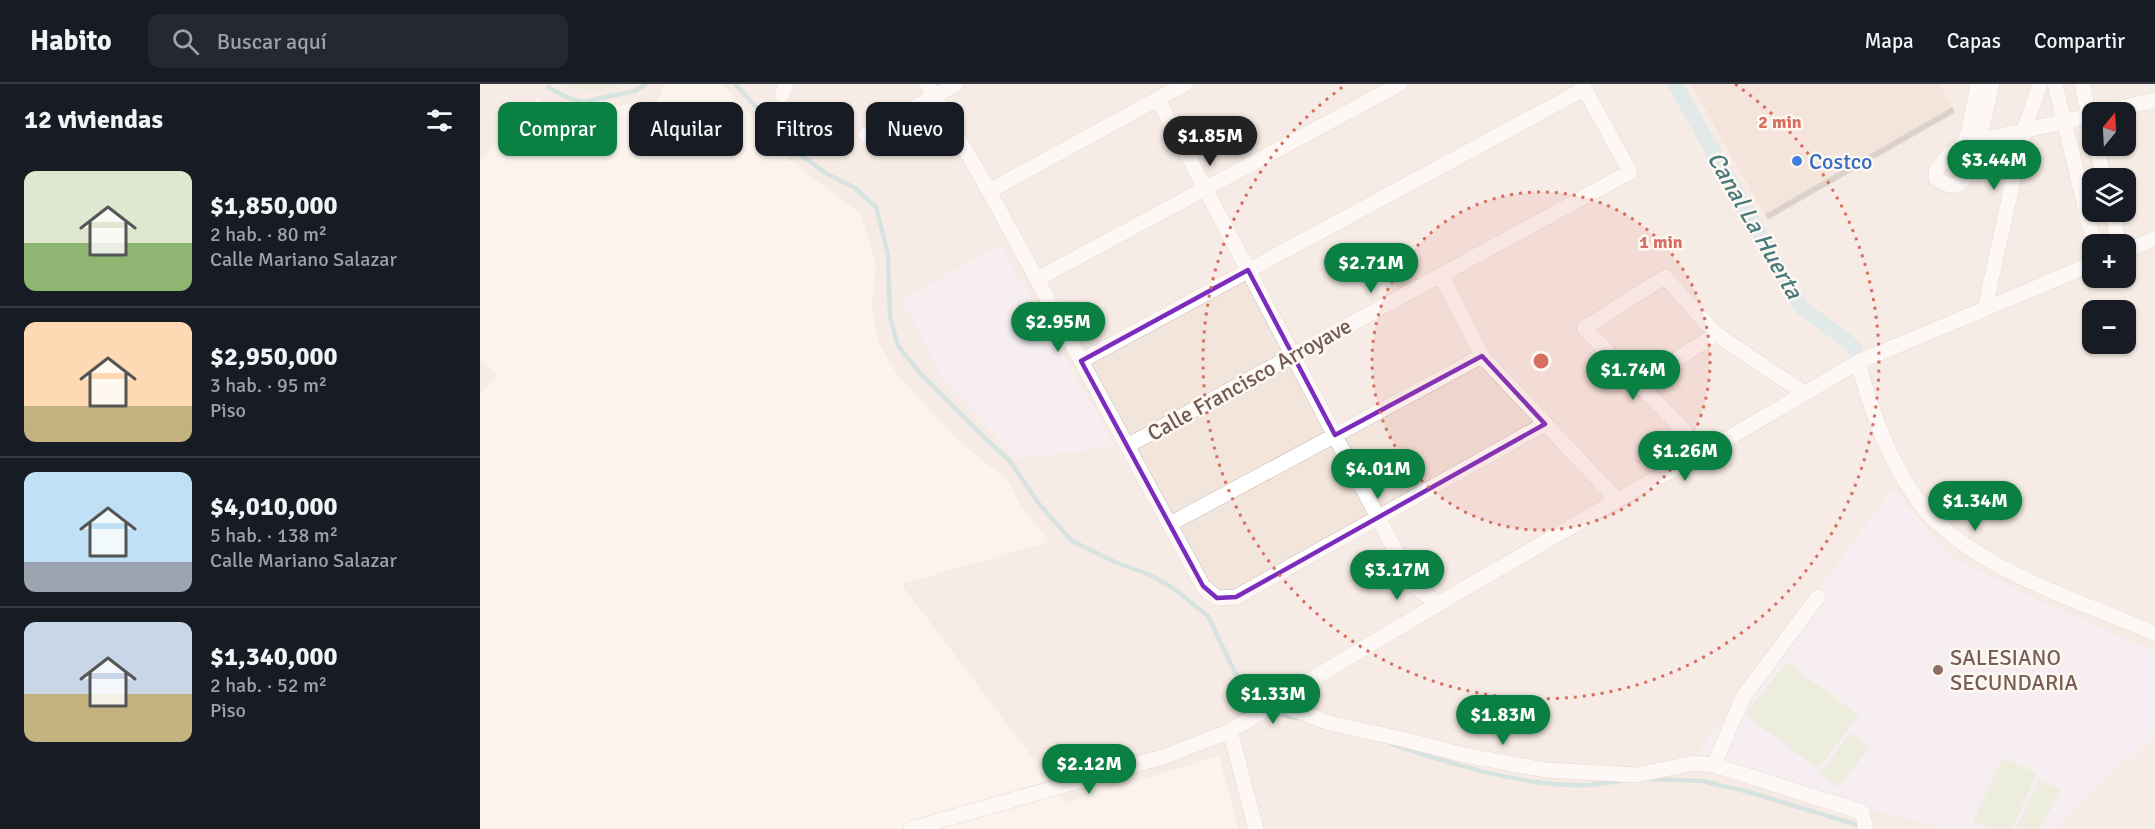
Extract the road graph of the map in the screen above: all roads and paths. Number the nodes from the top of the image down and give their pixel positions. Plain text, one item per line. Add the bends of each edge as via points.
1 (956, 84) edge
2 (1185, 84) edge
3 (1400, 84) edge
4 (1978, 84) edge
5 (1992, 84) edge
6 (2040, 84) edge
7 (2055, 84) edge
8 (2082, 84) edge
9 (1583, 86) edge
10 (931, 90) edge
11 (1158, 99) junction
12 (2155, 99) edge
13 (914, 102) edge
14 (2088, 102) edge
15 (2136, 105) edge
16 (2082, 119) edge
17 (2065, 121) junction
18 (2024, 130) junction
19 (1987, 139) dead end
20 (1205, 189) junction
21 (989, 191) junction
22 (2092, 234) edge
23 (2155, 238) edge
24 (2136, 246) edge
25 (2082, 268) edge
26 (1248, 270) junction
27 (1441, 275) junction
28 (1037, 279) junction
29 (1985, 308) junction
30 (1716, 334) junction
31 (1293, 355) junction
32 (1482, 356) junction
33 (1081, 361) junction
34 (1858, 362) junction
35 (1639, 383) junction
36 (1804, 393) junction
37 (1545, 423) junction
38 (1335, 435) junction
39 (1127, 446) junction
40 (1705, 452) junction
41 (1617, 501) junction
42 (1379, 518) junction
43 (1170, 524) junction
44 (1414, 586) junction
45 (1818, 597) dead end
46 (1438, 604) junction
47 (1413, 619) junction
48 (2155, 634) edge
49 (1285, 698) junction
50 (1230, 731) junction
51 (1714, 765) junction
52 (1864, 820) edge
53 (911, 829) edge
54 (1256, 829) edge

1 - 10 street
2 - 11 street
3 - 20 street
4 - 5 street via 1963,145 1949,154 1936,171 1936,178 1948,186 1963,181 1970,168
6 - 18 street
7 - 17 street
8 - 14 street
9 - 26 street
9 - 27 street, Calle Francisco Arroyave via 1630,172
10 - 13 street
10 - 21 street
11 - 20 street
11 - 21 street
12 - 15 street
16 - 17 street
17 - 18 street
17 - 22 street
18 - 19 street
18 - 29 street
20 - 26 street
20 - 28 street
21 - 28 street
23 - 24 street
25 - 29 street
26 - 31 street
26 - 33 street
27 - 31 street, Calle Francisco Arroyave
27 - 32 street
28 - 33 street
29 - 34 street
30 - 35 street
30 - 35 street via 1665,277 1584,328
30 - 36 street
31 - 38 street
31 - 39 street, Calle Francisco Arroyave
32 - 37 street
32 - 38 street
33 - 39 street
34 - 36 street
34 - 48 street via 1872,413 1896,467 1927,513 1963,544 2025,578
35 - 40 street
36 - 40 street
37 - 41 street
37 - 42 street
38 - 42 street
38 - 43 street
39 - 43 street
40 - 41 street
41 - 46 street
42 - 43 street via 1236,597 1217,598 1203,586
42 - 44 street
44 - 46 street
44 - 47 street
45 - 51 street via 1743,697
46 - 47 street
47 - 49 street
49 - 50 street
49 - 51 street via 1293,710 1329,723 1545,771 1637,775 1694,764
50 - 53 street via 1166,756
50 - 54 street
51 - 52 street

